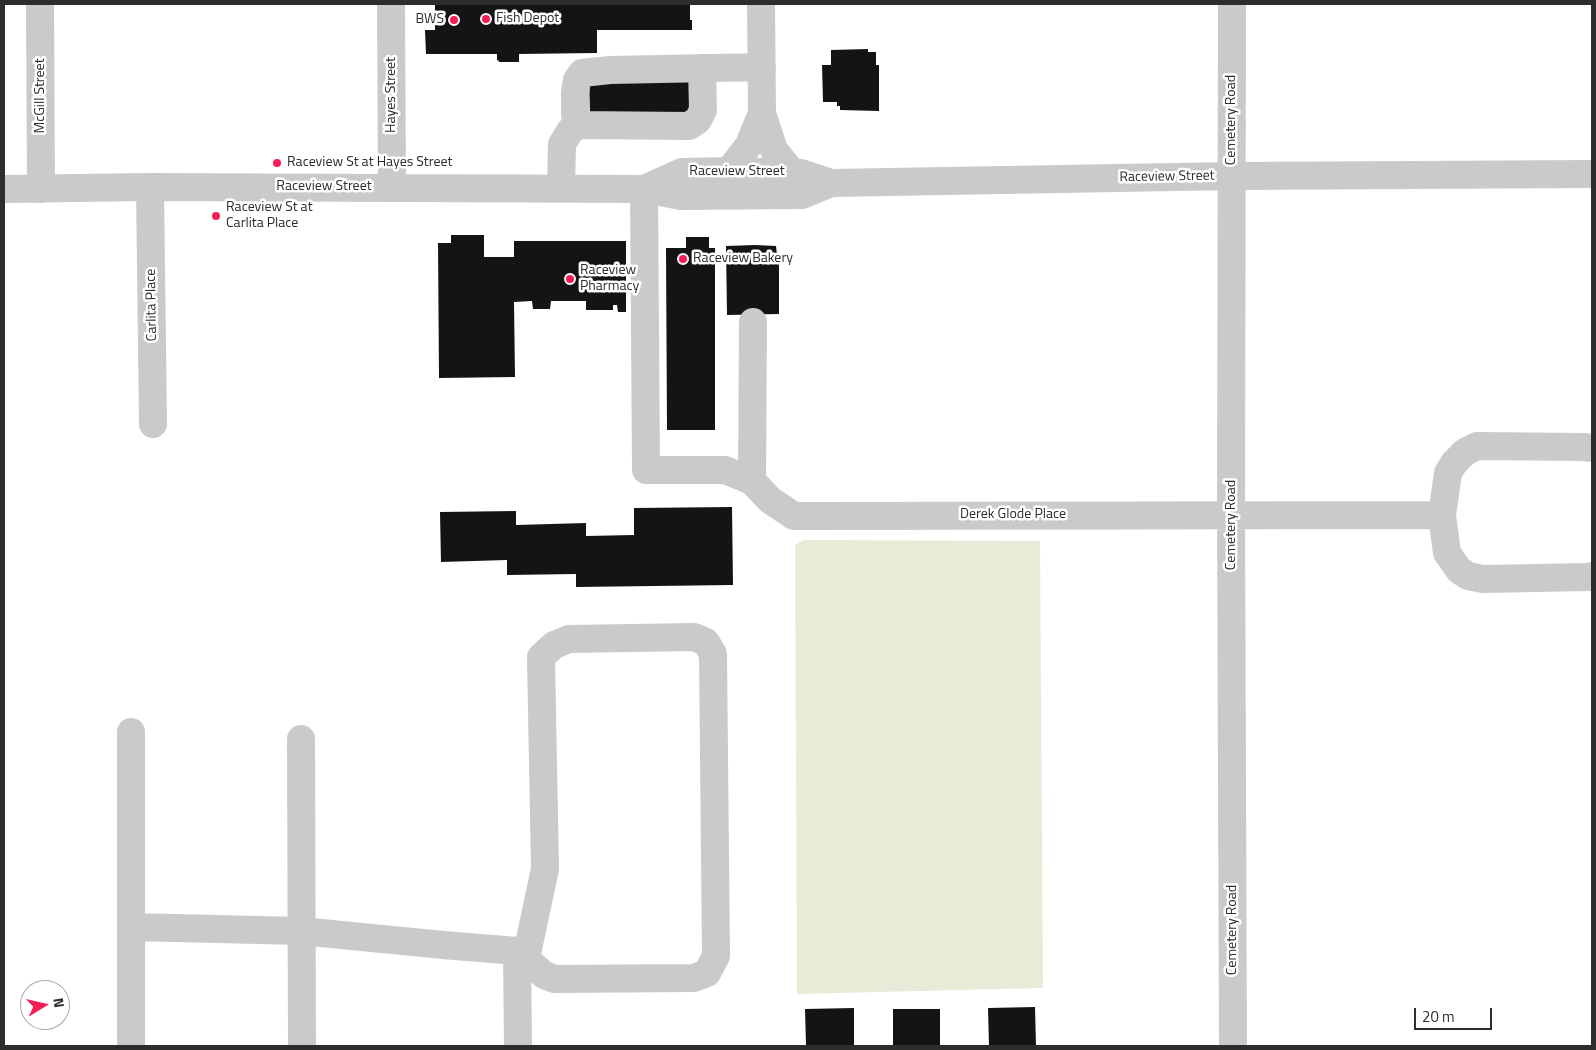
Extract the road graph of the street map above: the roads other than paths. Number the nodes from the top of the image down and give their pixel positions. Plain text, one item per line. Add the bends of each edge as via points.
1 (40, 4) edge
2 (391, 4) edge
3 (761, 4) edge
4 (1232, 4) edge
5 (702, 68) junction
6 (762, 68) junction
7 (762, 113) junction
8 (578, 125) junction
9 (729, 171) junction
10 (792, 172) junction
11 (1592, 174) edge
12 (1232, 176) junction
13 (832, 183) junction
14 (150, 187) junction
15 (392, 187) junction
16 (561, 188) junction
17 (644, 188) junction
18 (4, 189) edge
19 (41, 189) junction
20 (753, 322) dead end
21 (153, 424) dead end
22 (1592, 448) edge
23 (752, 481) junction
24 (1231, 514) junction
25 (1442, 514) junction
26 (1592, 576) edge
27 (131, 732) dead end
28 (301, 739) dead end
29 (132, 927) junction
30 (301, 931) junction
31 (522, 955) junction
32 (131, 1046) edge
33 (302, 1046) edge
34 (518, 1046) edge
35 (1233, 1046) edge

1 - 19 street, McGill Street
2 - 15 street, Hayes Street
3 - 6 street
4 - 12 street, Cemetery Road
5 - 6 street
5 - 8 street via 582,73 574,93
5 - 8 street via 703,110 698,120 689,126
6 - 7 street
7 - 9 street via 748,145
7 - 10 street via 774,150
8 - 16 street via 562,144
9 - 10 street, Raceview Street
9 - 17 street, Raceview Street via 682,172
10 - 13 street, Raceview Street
11 - 12 street, Raceview Street
12 - 13 street, Raceview Street
12 - 24 street, Cemetery Road
13 - 17 street, Raceview Street via 802,195 681,196
14 - 15 street, Raceview Street
14 - 19 street, Raceview Street
14 - 21 street, Carlita Place
15 - 16 street, Raceview Street
16 - 17 street, Raceview Street
17 - 23 street via 646,470 725,470
18 - 19 street, Raceview Street
20 - 23 street
22 - 25 street via 1477,446 1465,452 1448,473
23 - 24 street, Derek Glode Place via 770,500 794,516
24 - 25 street, Derek Glode Place
24 - 35 street, Cemetery Road
25 - 26 street via 1447,553 1459,570 1468,576 1484,579
27 - 29 street
28 - 30 street
29 - 30 street
29 - 32 street
30 - 31 street
30 - 33 street
31 - 31 street via 545,868 541,657 554,645 569,640 694,637 706,642 713,654 716,946 716,956 707,973 694,978 555,980
31 - 34 street

